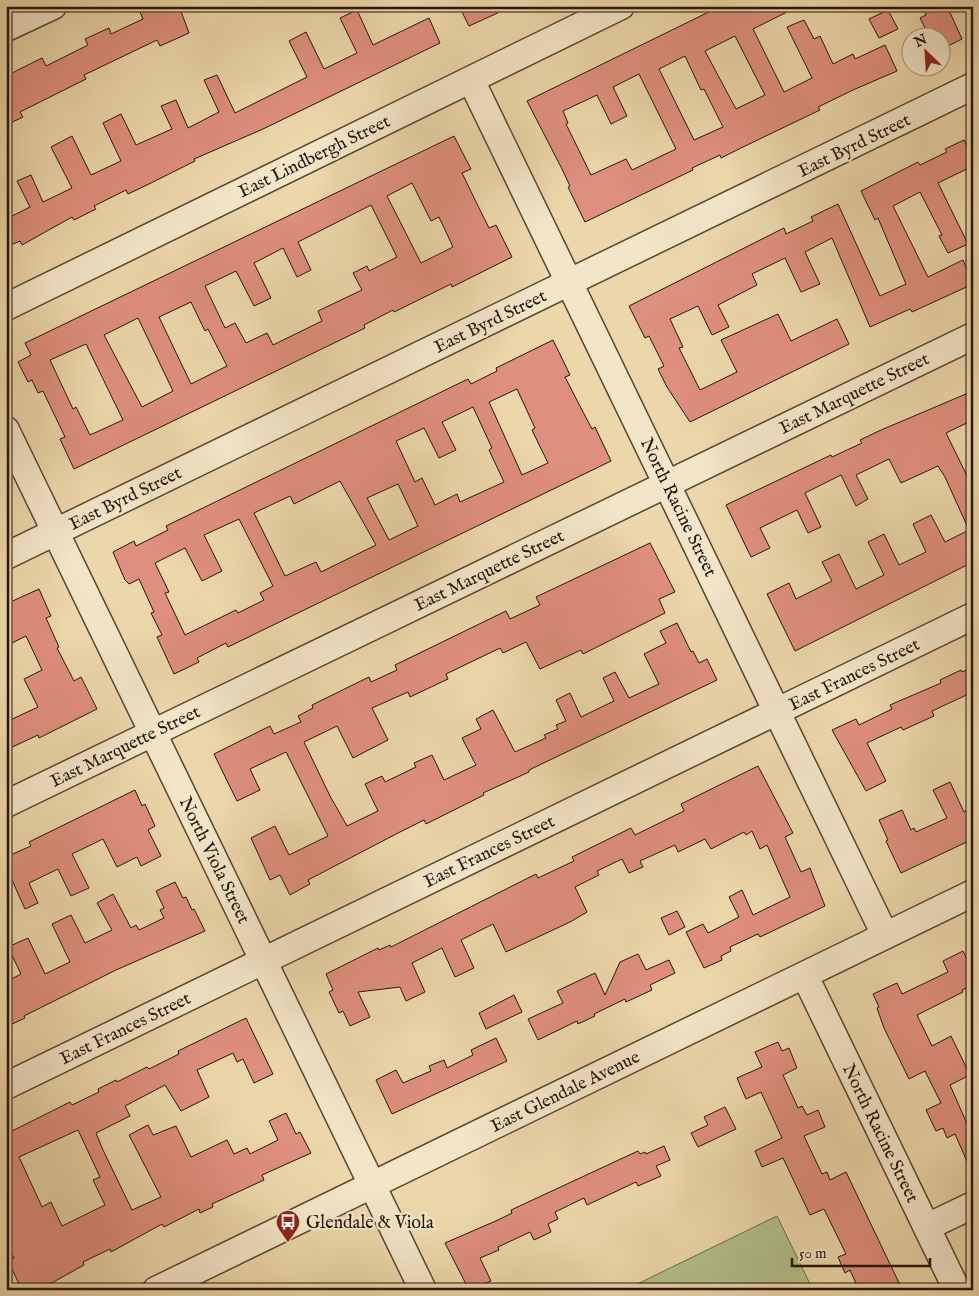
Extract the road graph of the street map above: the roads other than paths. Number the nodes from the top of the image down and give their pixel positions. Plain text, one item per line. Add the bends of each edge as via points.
1 (52, 6) edge
2 (621, 6) edge
3 (6, 28) edge
4 (471, 80) junction
5 (973, 86) edge
6 (569, 283) junction
7 (6, 307) edge
8 (973, 336) edge
9 (6, 430) edge
10 (668, 483) junction
11 (56, 532) junction
12 (6, 556) edge
13 (973, 616) edge
14 (776, 711) junction
15 (154, 733) junction
16 (6, 804) edge
17 (973, 893) edge
18 (885, 935) junction
19 (263, 961) junction
20 (805, 976) junction
21 (6, 1086) edge
22 (372, 1184) junction
23 (973, 1205) edge
24 (927, 1227) junction
25 (156, 1290) edge
26 (423, 1290) edge
27 (957, 1290) edge

1 - 3 street
2 - 4 street, East Lindbergh Street
4 - 6 street, North Racine Street
4 - 7 street, East Lindbergh Street
5 - 6 street, East Byrd Street
6 - 10 street, North Racine Street
6 - 11 street, East Byrd Street
8 - 10 street, East Marquette Street
9 - 11 street, North Viola Street
10 - 14 street, North Racine Street
10 - 15 street, East Marquette Street
11 - 12 street, East Byrd Street
11 - 15 street, North Viola Street
13 - 14 street, East Frances Street
14 - 18 street, North Racine Street
14 - 19 street, East Frances Street
15 - 16 street, East Marquette Street
15 - 19 street, North Viola Street
17 - 18 street, East Glendale Avenue
18 - 20 street, East Glendale Avenue
19 - 21 street, East Frances Street
19 - 22 street, North Viola Street
20 - 22 street, East Glendale Avenue
20 - 24 street, North Racine Street
22 - 25 street, East Glendale Avenue
22 - 26 street, North Viola Street
23 - 24 street
24 - 27 street, North Racine Street

